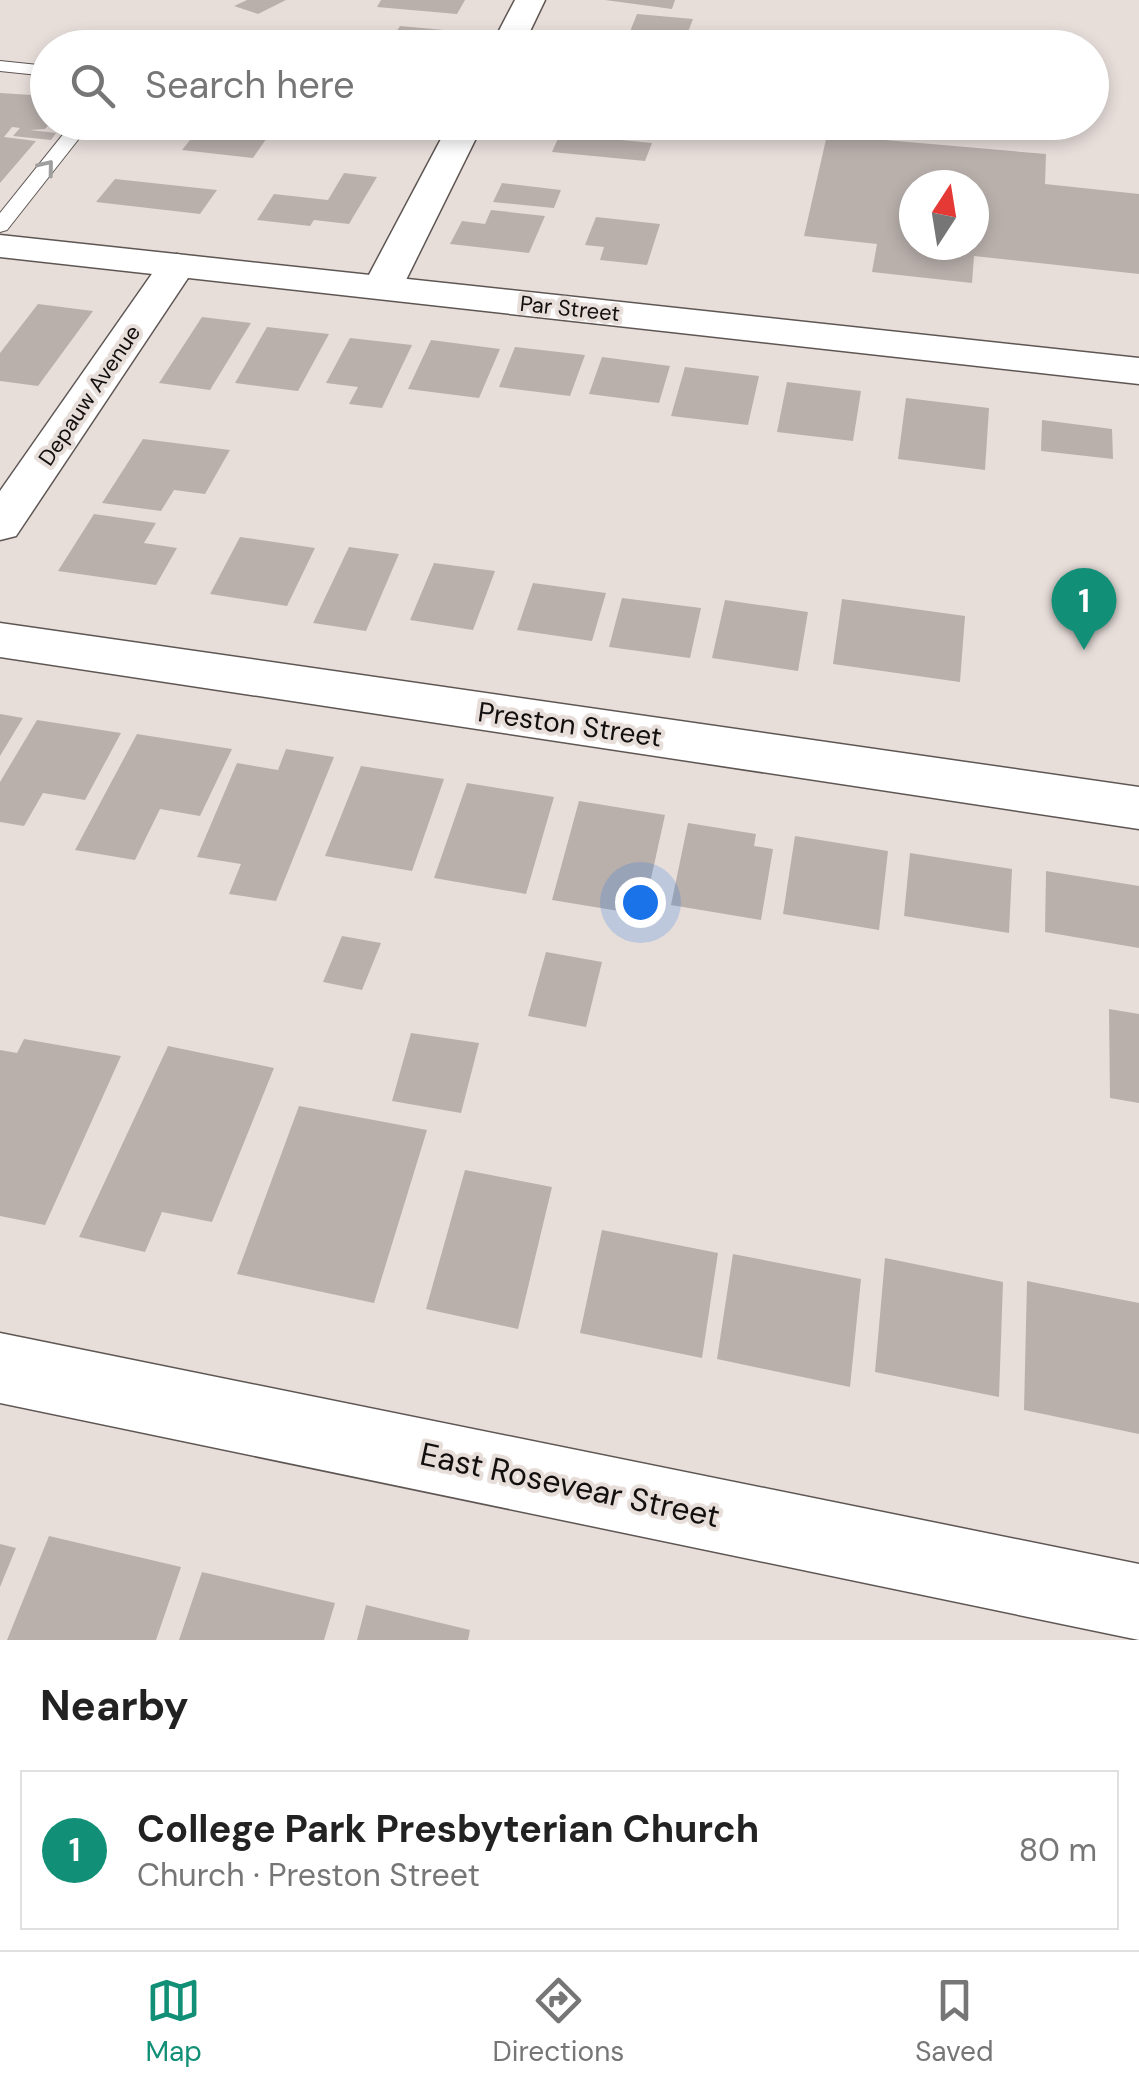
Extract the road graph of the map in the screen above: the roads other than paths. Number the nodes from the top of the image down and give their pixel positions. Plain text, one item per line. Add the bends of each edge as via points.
1 (530, 0) edge
2 (515, 30) edge
3 (0, 66) edge
4 (30, 69) edge
5 (70, 140) edge
6 (459, 140) edge
7 (4, 228) edge
8 (177, 266) junction
9 (382, 288) junction
10 (1139, 370) edge
11 (0, 525) edge
12 (0, 640) edge
13 (1139, 808) edge
14 (0, 1368) edge
15 (1139, 1603) edge

1 - 2 street
3 - 4 lane
7 -> 5 lane
6 - 9 street
7 - 8 street, Par Street
8 - 9 street, Par Street
8 - 11 street, Depauw Avenue
9 - 10 street, Par Street
12 - 13 street, Preston Street
14 - 15 street, East Rosevear Street

